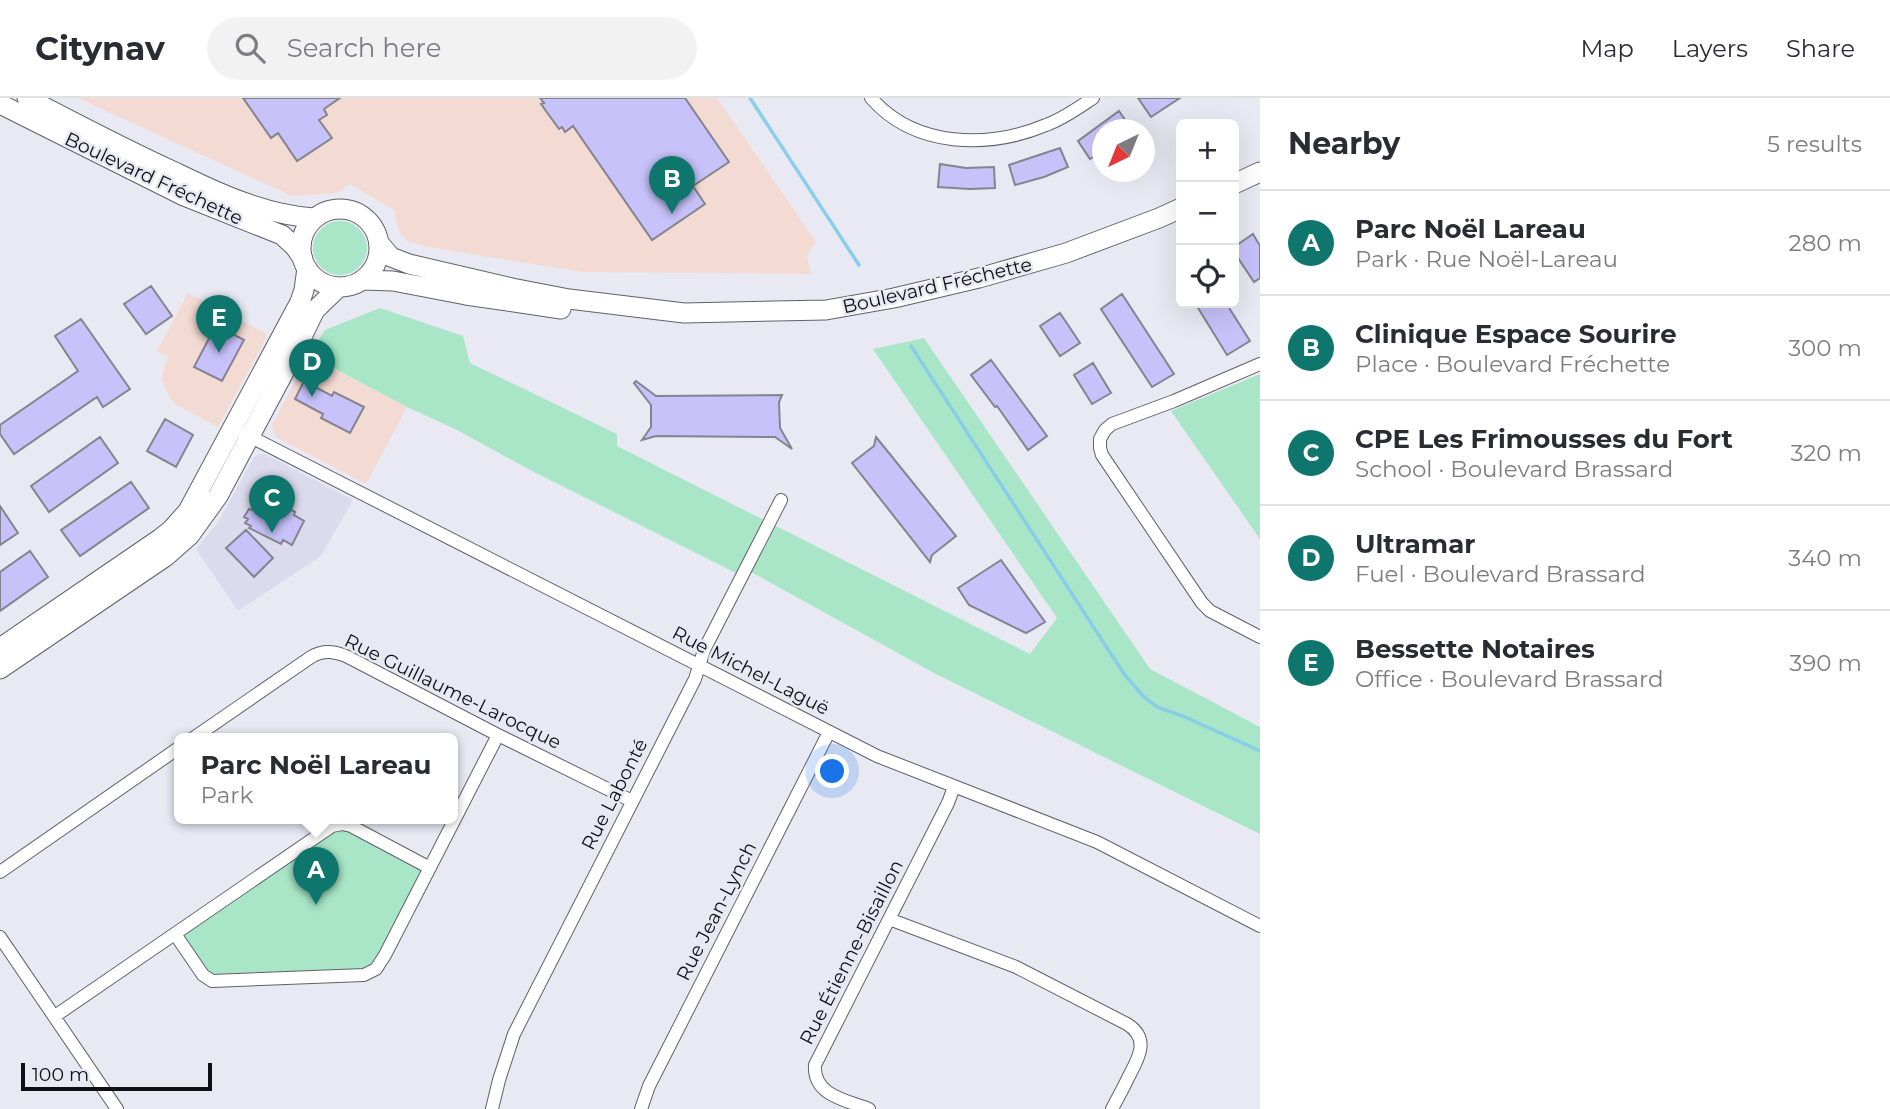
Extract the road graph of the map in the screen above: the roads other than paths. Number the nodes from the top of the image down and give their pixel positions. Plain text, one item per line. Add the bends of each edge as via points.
1 (27, 98) edge
2 (871, 98) edge
3 (1093, 98) edge
4 (0, 104) edge
5 (1259, 172) edge
6 (1238, 182) edge
7 (1176, 210) edge
8 (314, 218) junction
9 (379, 243) junction
10 (305, 263) junction
11 (362, 280) junction
12 (339, 287) junction
13 (684, 313) junction
14 (1260, 364) edge
15 (242, 432) junction
16 (781, 500) dead end
17 (1260, 637) edge
18 (0, 648) edge
19 (699, 665) junction
20 (0, 669) edge
21 (829, 732) junction
22 (201, 733) edge
23 (498, 735) junction
24 (174, 751) edge
25 (954, 787) junction
26 (632, 802) junction
27 (458, 813) edge
28 (452, 824) edge
29 (430, 868) junction
30 (0, 872) edge
31 (889, 919) junction
32 (1260, 926) edge
33 (175, 934) junction
34 (0, 937) edge
35 (55, 1016) junction
36 (117, 1109) edge
37 (492, 1109) edge
38 (640, 1109) edge
39 (869, 1109) edge
40 (1112, 1109) edge

1 - 8 main road, Boulevard Fréchette via 206,187 275,212
2 - 3 street via 909,127 943,139 971,141 1038,128
4 - 10 main road, Boulevard Fréchette via 184,196 282,235
5 - 6 main road
7 - 13 main road, Boulevard Fréchette via 1066,253 894,298 826,310
8 - 9 main road via 333,209 360,214 372,225
8 - 10 main road via 302,237
9 - 11 main road via 376,262
9 - 13 main road, Boulevard Fréchette via 396,260 462,276 569,299
10 - 12 main road via 319,280
10 - 15 main road via 300,302
11 - 12 main road
11 - 13 main road, Boulevard Fréchette via 610,314
12 - 15 main road via 315,310
14 - 17 street via 1117,421 1105,430 1099,443 1102,455 1202,603
15 - 18 main road via 171,530
15 - 19 street, Rue Michel-Laguë
15 - 20 main road via 210,508 182,544
16 - 19 street, Rue Labonté
19 - 21 street, Rue Michel-Laguë
19 - 26 street, Rue Labonté
21 - 25 street, Rue Michel-Laguë
21 - 38 street, Rue Jean-Lynch
22 - 23 street, Rue Guillaume-Larocque via 311,657 329,652 346,656
23 - 26 street, Rue Guillaume-Larocque
23 - 27 street
24 - 30 street
25 - 31 street, Rue Étienne-Bisaillon
25 - 32 street, Rue Michel-Laguë via 1097,842
26 - 37 street, Rue Labonté via 514,1034
28 - 29 street
29 - 33 street via 347,824 335,825
29 - 33 street via 385,955 367,974 212,981
31 - 39 street, Rue Étienne-Bisaillon via 815,1069 819,1084 828,1093
31 - 40 street via 1016,967 1135,1030 1140,1053
33 - 35 street
34 - 35 street
35 - 36 street

